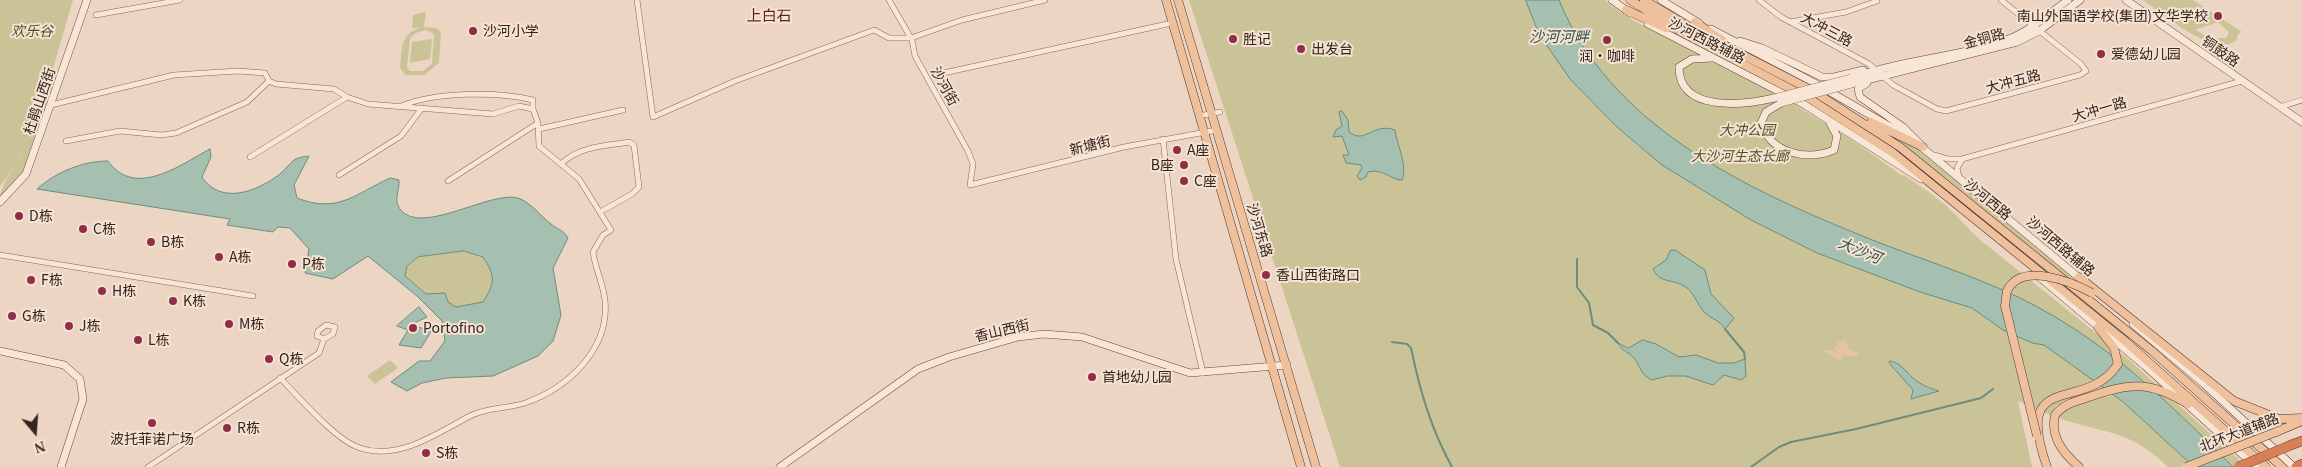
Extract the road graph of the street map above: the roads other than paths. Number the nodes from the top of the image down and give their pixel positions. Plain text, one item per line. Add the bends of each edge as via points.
1 (87, 0) edge
2 (180, 0) edge
3 (637, 0) edge
4 (889, 0) edge
5 (1045, 0) edge
6 (1166, 0) edge
7 (1178, 0) edge
8 (1612, 0) edge
9 (1630, 0) edge
10 (1644, 0) edge
11 (1661, 0) edge
12 (1759, 0) edge
13 (2001, 0) edge
14 (2068, 0) edge
15 (2080, 0) edge
16 (2126, 0) edge
17 (1877, 1) edge
18 (1626, 10) junction
19 (96, 15) dead end
20 (1695, 22) junction
21 (1790, 22) junction
22 (1172, 23) junction
23 (2032, 26) junction
24 (2039, 31) junction
25 (1725, 36) junction
26 (911, 38) junction
27 (1700, 42) junction
28 (1744, 55) junction
29 (1716, 58) junction
30 (1876, 70) junction
31 (939, 74) dead end
32 (1884, 77) junction
33 (1853, 80) junction
34 (2242, 81) junction
35 (269, 82) junction
36 (347, 97) junction
37 (2302, 100) edge
38 (51, 105) junction
39 (400, 106) junction
40 (1838, 106) junction
41 (2280, 107) junction
42 (422, 108) junction
43 (533, 109) junction
44 (623, 110) dead end
45 (1216, 113) junction
46 (1821, 114) junction
47 (1199, 116) junction
48 (2302, 122) edge
49 (538, 123) junction
50 (539, 129) junction
51 (1217, 130) junction
52 (1204, 132) junction
53 (1163, 139) junction
54 (66, 141) dead end
55 (1923, 147) junction
56 (1930, 153) junction
57 (250, 157) dead end
58 (1962, 159) junction
59 (562, 163) junction
60 (339, 175) dead end
61 (1960, 179) junction
62 (448, 181) dead end
63 (970, 185) joint
64 (1944, 194) junction
65 (0, 202) edge
66 (600, 212) junction
67 (2008, 247) junction
68 (0, 255) edge
69 (2079, 277) junction
70 (253, 296) dead end
71 (2121, 315) junction
72 (2098, 326) junction
73 (324, 339) dead end
74 (0, 352) edge
75 (1287, 365) junction
76 (1272, 367) junction
77 (1203, 373) junction
78 (280, 378) junction
79 (2188, 404) junction
80 (2302, 420) edge
81 (2037, 436) junction
82 (2302, 441) edge
83 (1297, 456) junction
84 (2302, 464) edge
85 (61, 467) edge
86 (148, 467) edge
87 (780, 467) edge
88 (1295, 467) edge
89 (1301, 467) edge
90 (1316, 467) edge
91 (2047, 467) edge
92 (2079, 467) edge
93 (2186, 467) edge
94 (2238, 467) edge
95 (2256, 467) edge
96 (2266, 467) edge
97 (2282, 467) edge
98 (2295, 467) edge

1 - 38 main road, 杜鹃山西街
2 - 19 street
3 - 26 street via 653,117 735,81 874,30 889,38
4 - 26 street, 沙河街
5 - 26 street via 962,20
6 - 22 main road, 沙河东路
7 - 45 main road, 沙河东路
8 - 18 main road, 沙河西路辅路
9 - 27 main road, 沙河西路
10 - 28 main road, 沙河西路
11 - 20 main road, 沙河西路辅路
12 - 21 street, 大冲三路
13 - 23 street, 大冲五路
14 - 23 main road, 金铜路
15 - 24 main road, 金铜路
16 - 34 main road, 铜鼓路
17 - 21 street via 1846,12
18 - 27 main road
18 - 29 main road, 沙河西路辅路
20 - 25 main road, 沙河西路辅路
20 - 28 main road
21 - 30 street, 大冲三路
22 - 31 street
22 - 47 main road, 沙河东路
23 - 24 street, 大冲五路
23 - 30 main road, 金铜路 via 1994,43
24 - 32 main road, 金铜路 via 2011,44
24 - 32 street, 大冲五路 via 2083,66 2085,72 1946,111 1933,107
25 - 30 main road via 1762,48 1822,77
25 - 55 main road, 沙河西路辅路 via 1842,98
26 - 63 street, 沙河街 via 915,56 973,164
27 - 64 main road, 沙河西路 via 1843,118
28 - 40 main road, 沙河西路
29 - 33 main road, bridge via 1696,58 1682,63 1678,71 1682,84 1696,95 1717,102 1747,104
29 - 46 main road, 沙河西路辅路
30 - 32 street, 大冲三路
30 - 33 main road
32 - 33 main road
32 - 55 main road via 1859,87 1858,95 1903,127
33 - 46 main road, bridge via 1781,102 1762,116 1762,128 1773,143 1795,154 1822,156 1837,146 1838,135
34 - 41 main road, 铜鼓路
34 - 58 street, 大冲一路
35 - 36 street via 323,86
35 - 38 street via 264,73 238,71 174,75
35 - 54 street via 247,102 176,133 120,131
36 - 39 street via 368,104
36 - 57 street
37 - 41 street
38 - 65 main road, 杜鹃山西街 via 26,174
39 - 42 street
39 - 43 street via 426,98 518,96 533,100
40 - 55 main road
40 - 97 main road, 沙河西路 via 1945,182 2152,352
41 - 48 main road, 铜鼓路
42 - 43 street via 493,114 519,106
42 - 60 street via 401,136
43 - 49 street
44 - 50 street
45 - 47 street
45 - 51 main road, 沙河东路
46 - 64 main road, 沙河西路辅路
47 - 52 main road, 沙河东路
49 - 50 street
49 - 62 street
50 - 59 street via 539,146
51 - 52 street, 新塘街
51 - 75 main road, 沙河东路
52 - 53 street, 新塘街
52 - 76 main road, 沙河东路
53 - 63 street, 新塘街
53 - 77 street via 1176,259
55 - 56 main road, 沙河西路辅路
56 - 58 street, 大冲一路
56 - 61 main road, 沙河西路辅路
58 - 61 street via 1957,168
59 - 66 street via 579,179
59 - 66 street via 576,153 629,142 634,145 639,187
61 - 69 main road, 沙河西路辅路
64 - 67 main road, 沙河西路
66 - 78 street via 611,230 603,235 593,252 606,305 604,322 586,362 576,375 551,392 519,405 475,414 411,446 374,450 351,444
67 - 72 main road
67 - 96 main road, 沙河西路 via 2151,363
68 - 70 street
69 - 71 main road, 沙河西路辅路
69 - 80 main road via 2234,401 2268,416
71 - 81 main road, bridge via 2092,292 2069,281 2040,276 2011,285 2006,294 2006,306
71 - 98 main road, 沙河西路辅路
72 - 79 main road
72 - 81 main road, bridge via 2118,359 2113,374 2049,402 2037,417
73 - 78 street via 319,353
74 - 85 main road via 64,365 80,378 83,399
75 - 76 main road, 香山西街
75 - 90 main road, 沙河东路
76 - 77 main road, 香山西街
76 - 83 main road, 沙河东路
77 - 87 main road, 香山西街 via 1179,370 1076,336 1044,334 1006,340 918,369
78 - 86 street
79 - 92 main road via 2173,395 2140,384 2116,386 2063,407 2055,415 2053,432 2062,450
79 - 95 main road
80 - 93 main road, 北环大道辅路, bridge
81 - 91 main road
82 - 94 highway, bridge
83 - 88 street
83 - 89 main road, 沙河东路
84 - 98 highway

